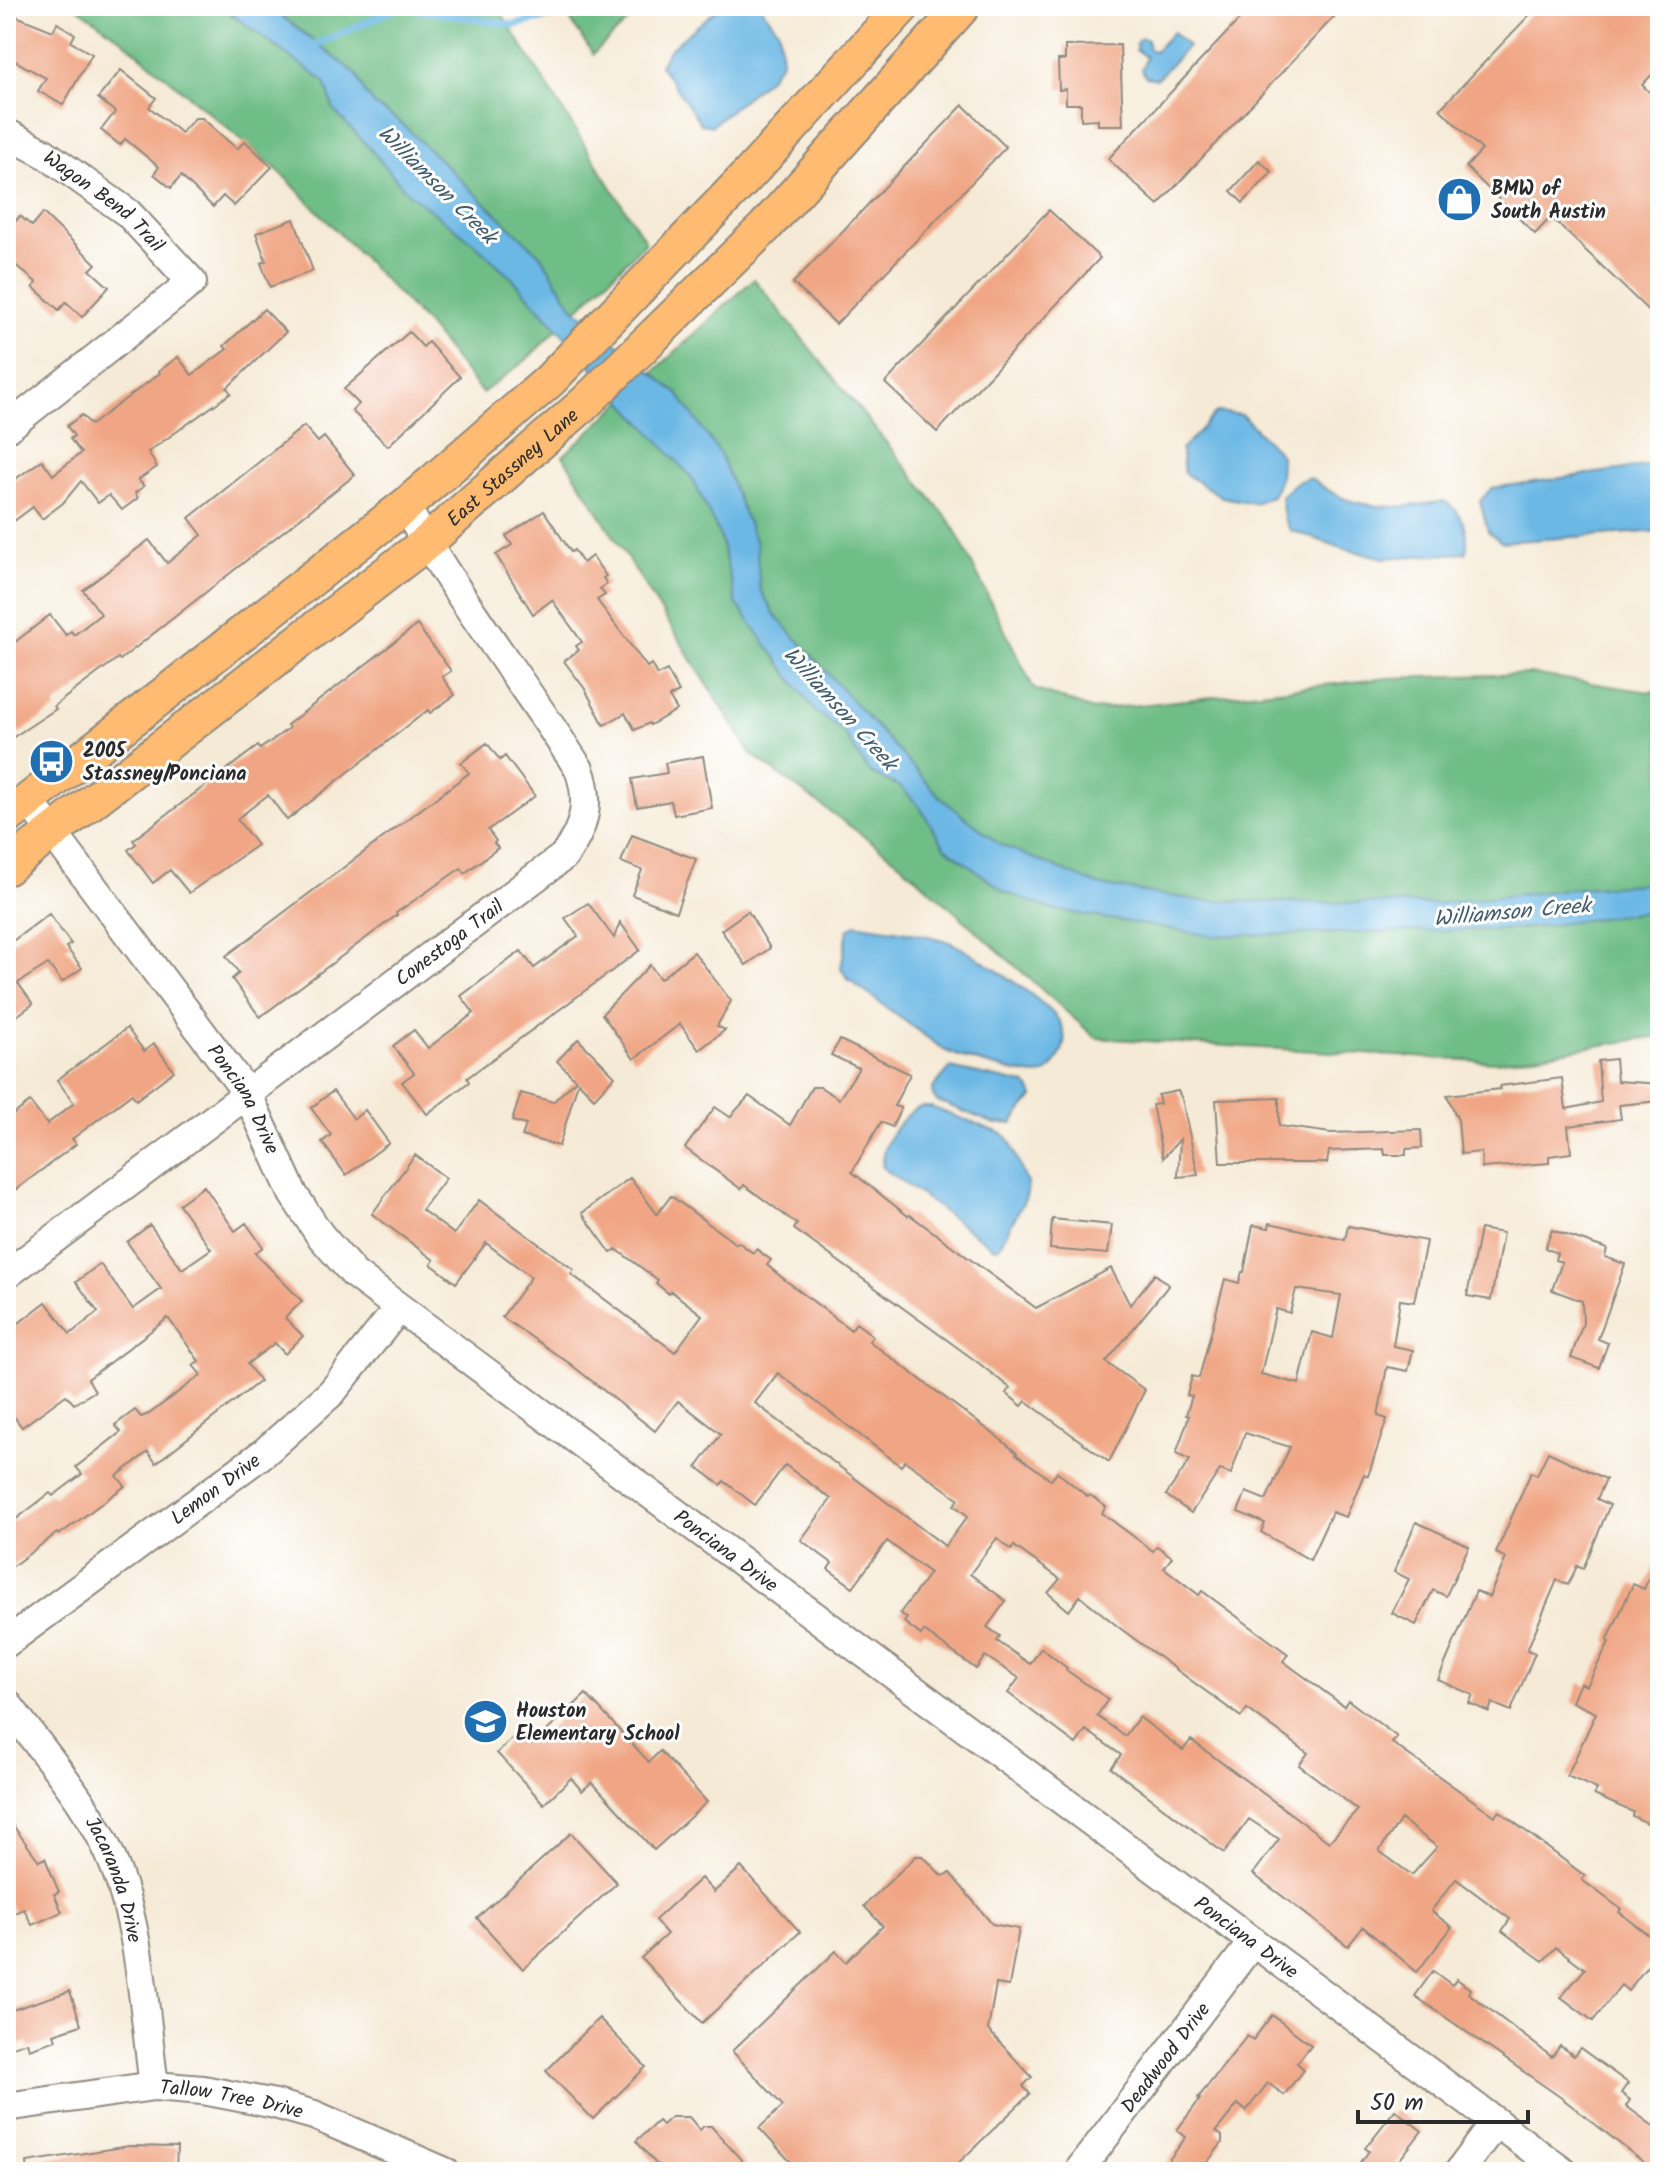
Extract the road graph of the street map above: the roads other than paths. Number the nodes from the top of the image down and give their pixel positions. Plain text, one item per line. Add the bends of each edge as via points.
1 (903, 6) edge
2 (963, 6) edge
3 (857, 57) junction
4 (887, 91) junction
5 (6, 133) edge
6 (6, 429) edge
7 (405, 506) junction
8 (426, 543) junction
9 (17, 809) edge
10 (54, 832) junction
11 (6, 868) edge
12 (247, 1093) junction
13 (6, 1275) edge
14 (398, 1309) junction
15 (6, 1643) edge
16 (6, 1702) edge
17 (1252, 1943) junction
18 (154, 2086) junction
19 (6, 2107) edge
20 (1496, 2122) junction
21 (445, 2172) edge
22 (1078, 2172) edge
23 (1459, 2172) edge
24 (1563, 2172) edge

1 - 3 main road, East Stassney Lane
2 - 4 main road, East Stassney Lane
3 - 4 main road
3 - 7 main road, East Stassney Lane via 549,381
4 - 8 main road, East Stassney Lane via 765,227 585,403
5 - 6 street, Wagon Bend Trail via 44,153 128,213 192,282
7 - 8 street, Conestoga Trail
7 - 9 main road, East Stassney Lane
8 - 10 main road, East Stassney Lane
8 - 12 street, Conestoga Trail via 579,769 586,794 582,826 564,856
9 - 10 street, Ponciana Drive
10 - 11 main road, East Stassney Lane
10 - 12 street, Ponciana Drive
12 - 13 street, Conestoga Trail
12 - 14 street, Ponciana Drive via 293,1194 320,1235 354,1274
14 - 15 street, Lemon Drive via 332,1392 288,1433
14 - 17 street, Ponciana Drive
16 - 18 street, Jacaranda Drive via 83,1806 120,1881 133,1929
17 - 20 street, Ponciana Drive
17 - 22 street, Deadwood Drive
18 - 19 street, Tallow Tree Drive
18 - 21 street, Tallow Tree Drive via 241,2096 314,2115
20 - 23 street
20 - 24 street, Ponciana Drive

